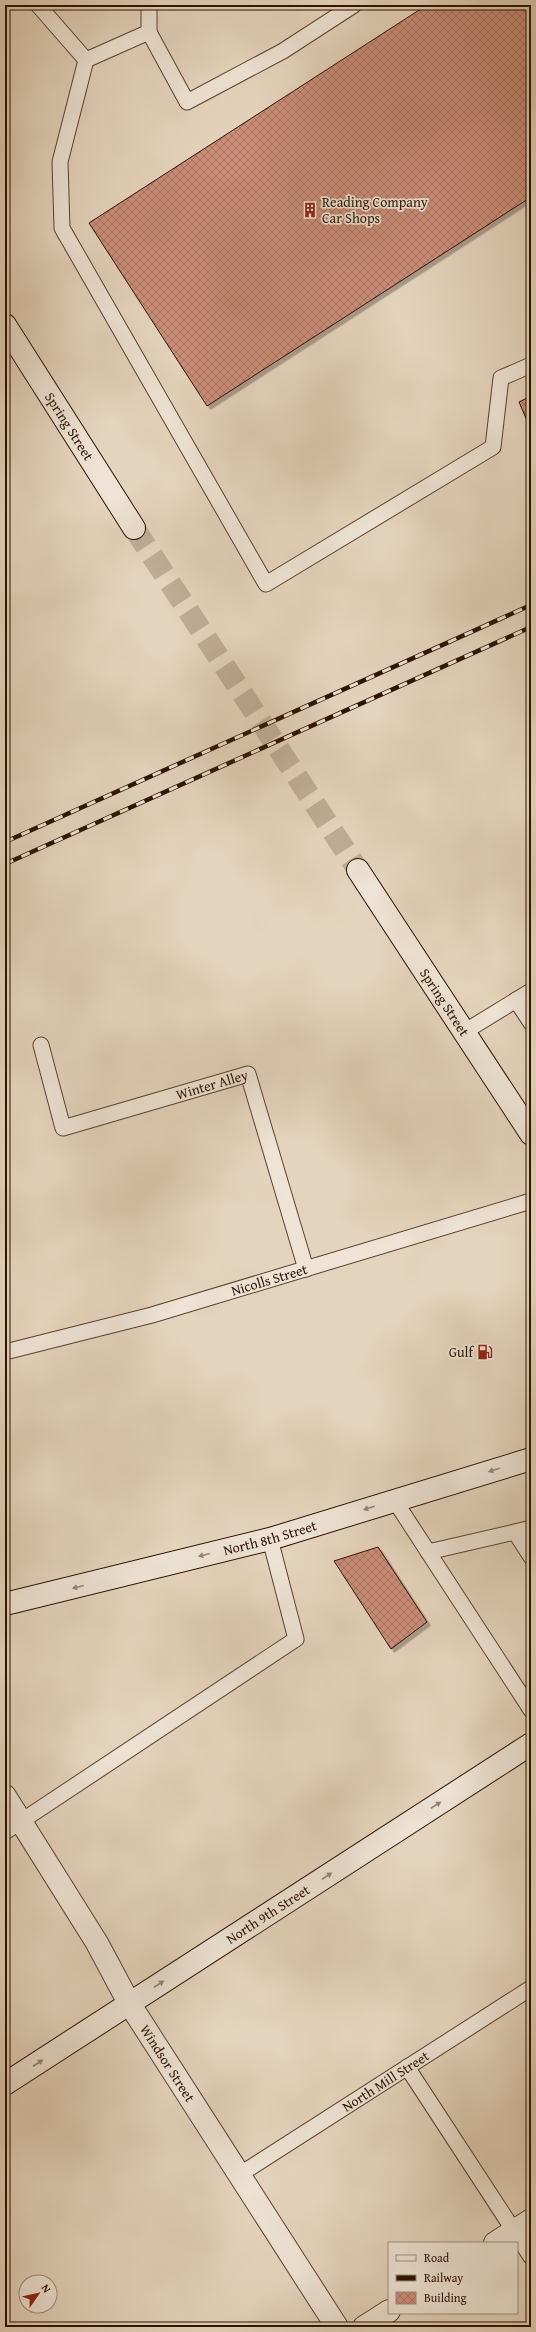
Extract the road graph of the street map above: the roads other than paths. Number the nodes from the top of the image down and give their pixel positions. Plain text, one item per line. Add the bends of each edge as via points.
1 (38, 5) edge
2 (148, 5) edge
3 (354, 5) edge
4 (150, 32) junction
5 (86, 60) junction
6 (5, 325) edge
7 (531, 365) edge
8 (134, 528) tunnel mouth
9 (358, 870) tunnel mouth
10 (531, 991) edge
11 (516, 1000) junction
12 (531, 1023) edge
13 (464, 1032) junction
14 (41, 1045) dead end
15 (531, 1134) edge
16 (531, 1201) edge
17 (306, 1269) junction
18 (5, 1352) edge
19 (531, 1459) edge
20 (395, 1501) junction
21 (531, 1528) edge
22 (515, 1532) junction
23 (270, 1539) junction
24 (428, 1552) junction
25 (531, 1557) edge
26 (5, 1604) edge
27 (531, 1710) edge
28 (531, 1744) edge
29 (5, 1796) edge
30 (13, 1827) edge
31 (531, 1988) edge
32 (129, 2003) junction
33 (407, 2067) junction
34 (5, 2084) edge
35 (240, 2175) junction
36 (522, 2225) edge
37 (496, 2242) edge
38 (531, 2257) edge
39 (388, 2312) edge
40 (336, 2327) edge
41 (364, 2327) edge

1 - 5 lane
2 - 4 lane
3 - 4 lane via 283,51 188,102
4 - 5 lane
5 - 7 lane via 60,162 62,228 266,584 493,447 501,378
6 - 8 main road, Spring Street
9 - 13 main road, Spring Street
10 - 11 lane
11 - 12 lane
11 - 13 lane
13 - 15 main road, Spring Street
14 - 17 lane, Winter Alley via 63,1128 248,1074
16 - 17 lane, Nicolls Street
17 - 18 lane, Nicolls Street via 152,1315
19 -> 20 main road, North 8th Street
20 -> 23 main road, North 8th Street
20 - 24 lane
21 - 22 lane
22 - 24 lane
22 - 25 lane
23 -> 26 main road, North 8th Street
23 - 30 lane via 296,1639
24 - 27 lane
32 -> 28 main road, North 9th Street
29 - 30 main road, Windsor Street
30 - 32 main road, Windsor Street via 97,1943
31 - 33 lane, North Mill Street
34 -> 32 main road, North 9th Street
32 - 35 main road, Windsor Street
33 - 35 lane, North Mill Street
33 - 36 lane
35 - 40 main road, Windsor Street
36 - 37 main road
36 - 38 lane
39 - 41 main road

